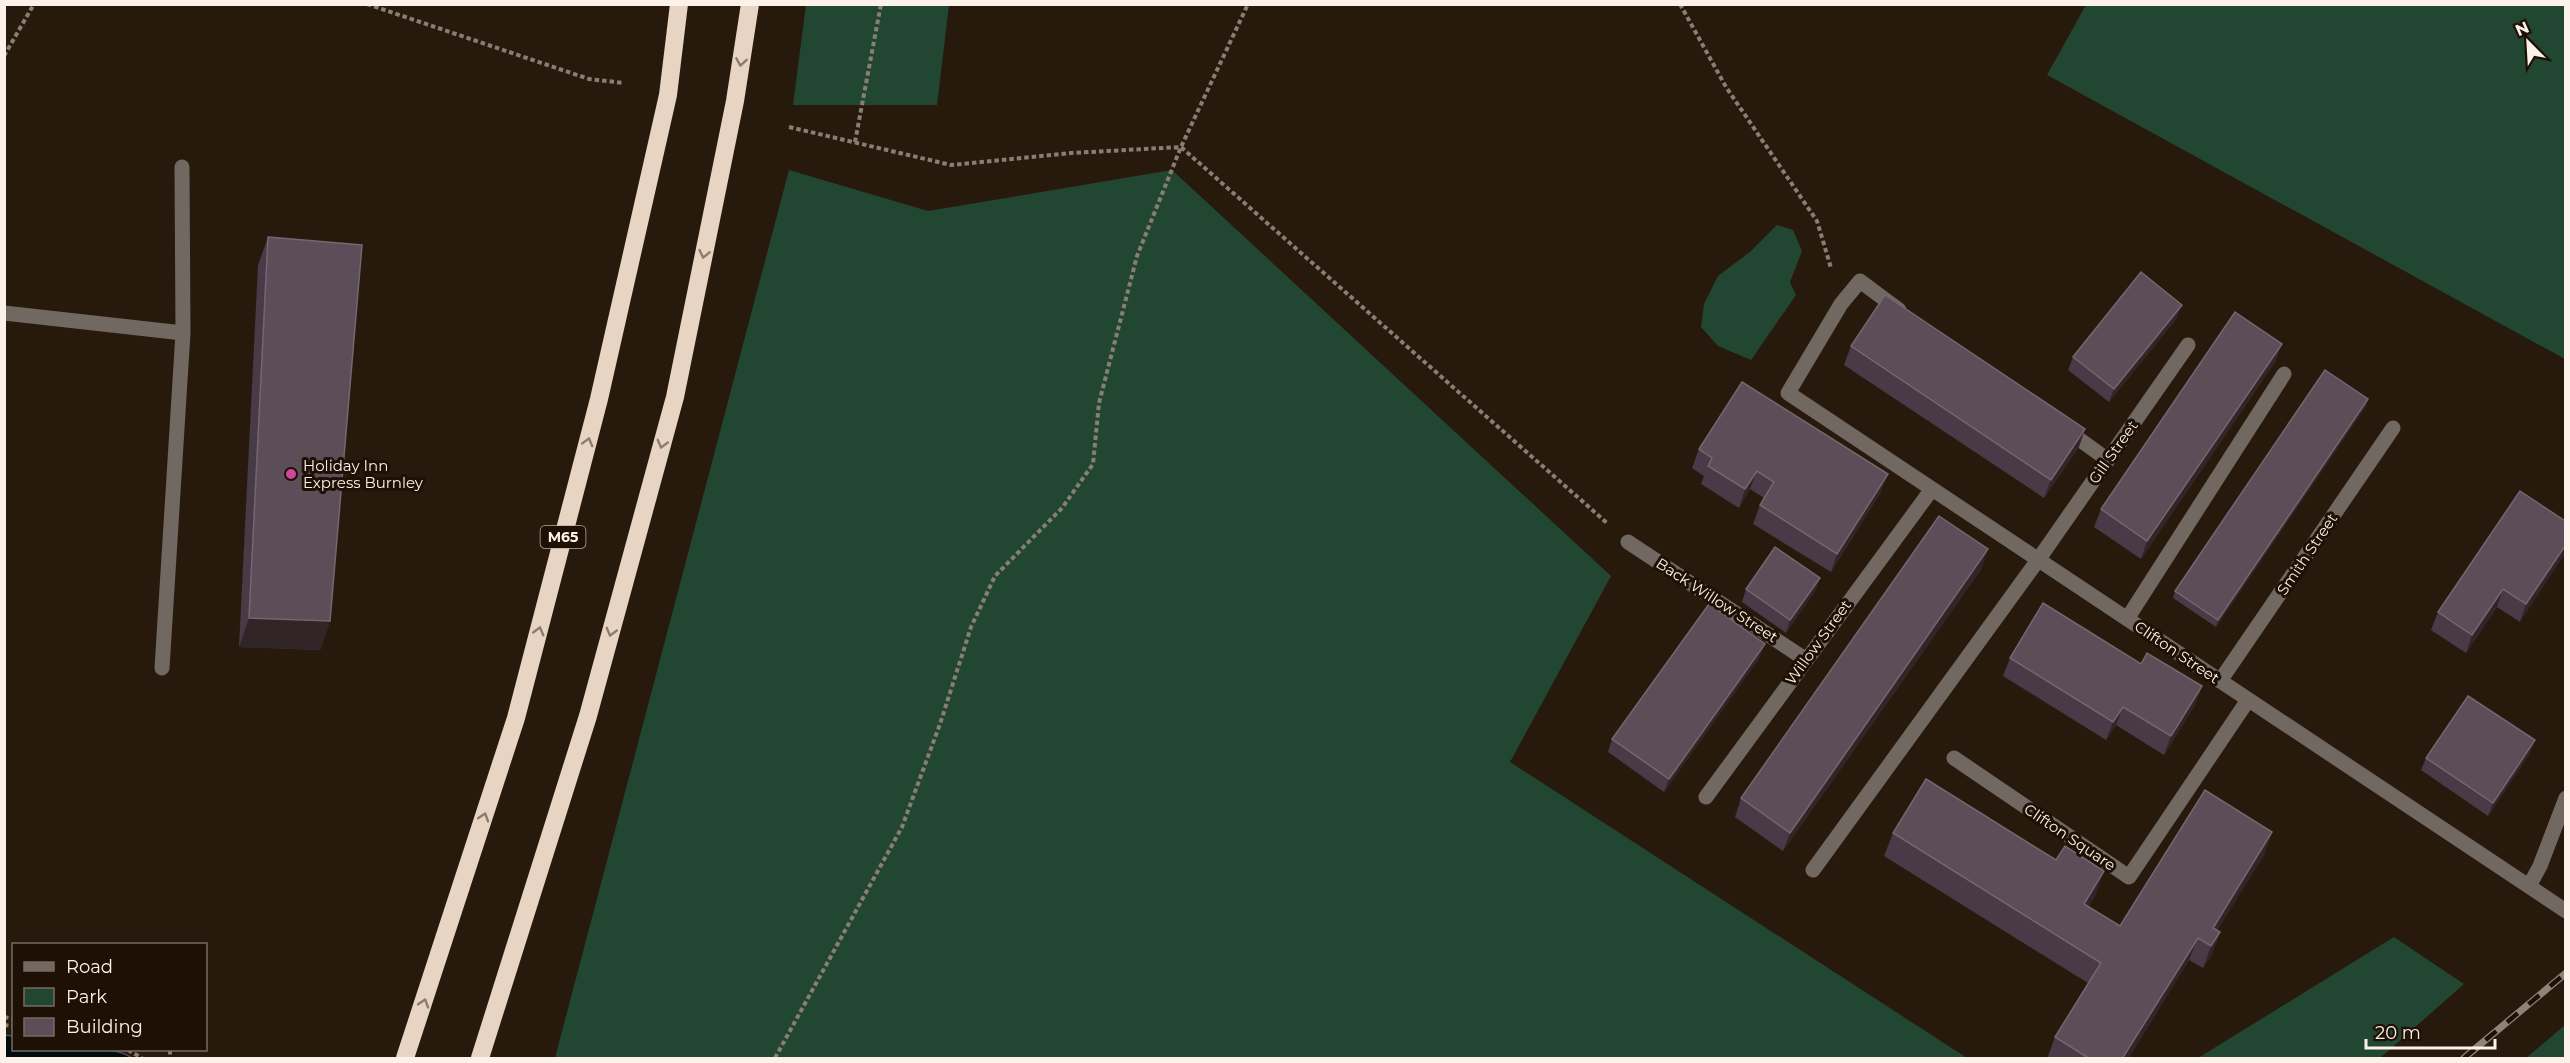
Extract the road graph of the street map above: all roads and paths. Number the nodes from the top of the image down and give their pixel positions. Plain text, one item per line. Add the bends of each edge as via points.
1 (34, 4) edge
2 (367, 4) edge
3 (680, 4) edge
4 (750, 4) edge
5 (881, 4) edge
6 (1248, 4) edge
7 (1680, 4) edge
8 (4, 56) edge
9 (624, 83) dead end
10 (789, 127) dead end
11 (855, 141) junction
12 (1181, 147) junction
13 (182, 167) dead end
14 (1841, 303) junction
15 (4, 313) edge
16 (1907, 316) edge
17 (183, 333) junction
18 (2188, 345) dead end
19 (2284, 374) edge
20 (2051, 419) edge
21 (2393, 428) dead end
22 (2108, 460) junction
23 (1932, 489) junction
24 (1628, 542) joint
25 (2038, 560) junction
26 (2127, 619) junction
27 (1805, 659) junction
28 (162, 668) dead end
29 (2220, 681) junction
30 (2248, 700) junction
31 (1954, 758) dead end
32 (1706, 797) dead end
33 (2565, 798) edge
34 (1812, 870) dead end
35 (2529, 886) junction
36 (2565, 911) edge
37 (405, 1059) edge
38 (480, 1059) edge
39 (775, 1059) edge

1 - 8 path
2 - 9 path via 589,79
37 -> 3 highway, M65 via 516,718 599,399 668,96
4 -> 38 highway via 735,101 675,397 588,716
5 - 11 path
6 - 12 path
7 - 14 path via 1726,87 1817,221
10 - 11 path
11 - 12 path via 951,165
12 - 24 path
12 - 39 path via 1137,256 1100,403 1093,464 1062,508 994,576 971,627 902,827
13 - 17 street
14 - 16 street via 1860,281
14 - 23 street, Clifton Street via 1788,393
15 - 17 street
17 - 28 street
18 - 22 street, Gill Street
19 - 26 street
20 - 22 street
21 - 29 street, Smith Street
22 - 25 street, Gill Street
23 - 25 street, Clifton Street
23 - 27 street, Willow Street
24 - 27 street, Back Willow Street
25 - 26 street, Clifton Street
25 - 34 street, Gill Street
26 - 29 street, Clifton Street
27 - 32 street, Willow Street
29 - 30 street, Clifton Street
30 - 31 street, Clifton Square via 2129,877
30 - 35 street, Clifton Street
33 - 35 street
35 - 36 street, Clifton Street

